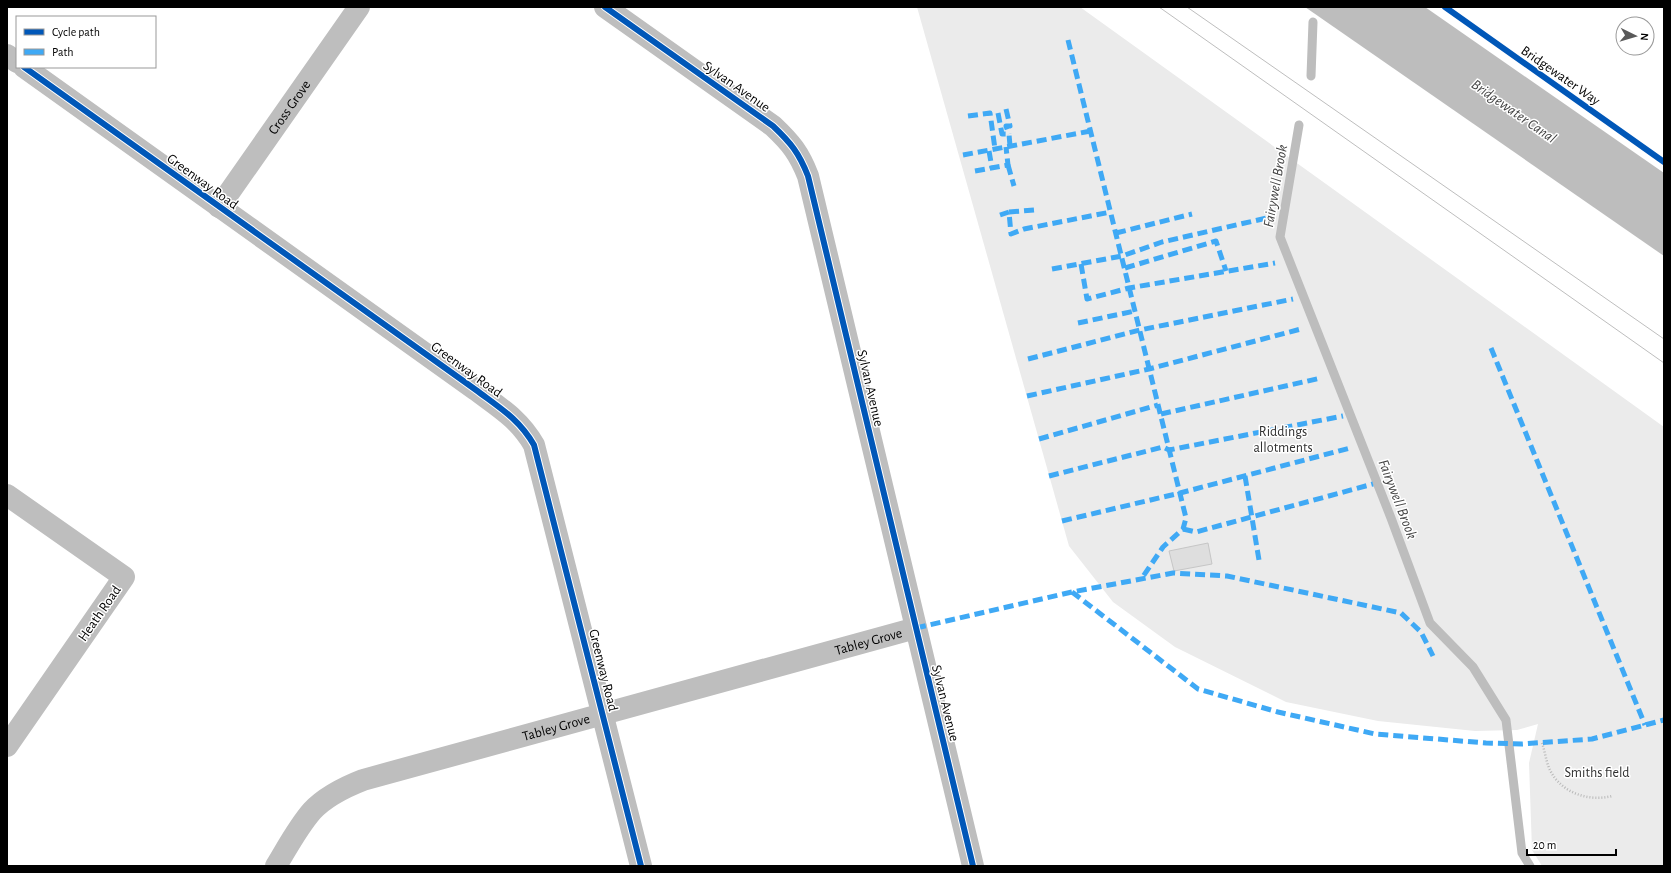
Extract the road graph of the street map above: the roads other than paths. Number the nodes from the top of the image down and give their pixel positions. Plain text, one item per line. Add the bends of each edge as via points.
1 (359, 7) edge
2 (605, 7) edge
3 (7, 55) edge
4 (16, 61) edge
5 (25, 68) edge
6 (219, 207) junction
7 (7, 495) edge
8 (916, 628) junction
9 (603, 714) junction
10 (7, 746) edge
11 (276, 866) edge
12 (641, 866) edge
13 (973, 866) edge

1 - 6 street, Cross Grove
2 - 8 street, Sylvan Avenue via 773,126 801,159 808,176
3 - 4 street
5 - 6 street, Greenway Road
6 - 9 street, Greenway Road via 476,390 514,418 526,431 534,445
7 - 10 street, Heath Road via 124,577
8 - 9 street, Tabley Grove
8 - 13 street, Sylvan Avenue
9 - 11 street, Tabley Grove via 363,780 346,787 312,811
9 - 12 street, Greenway Road

